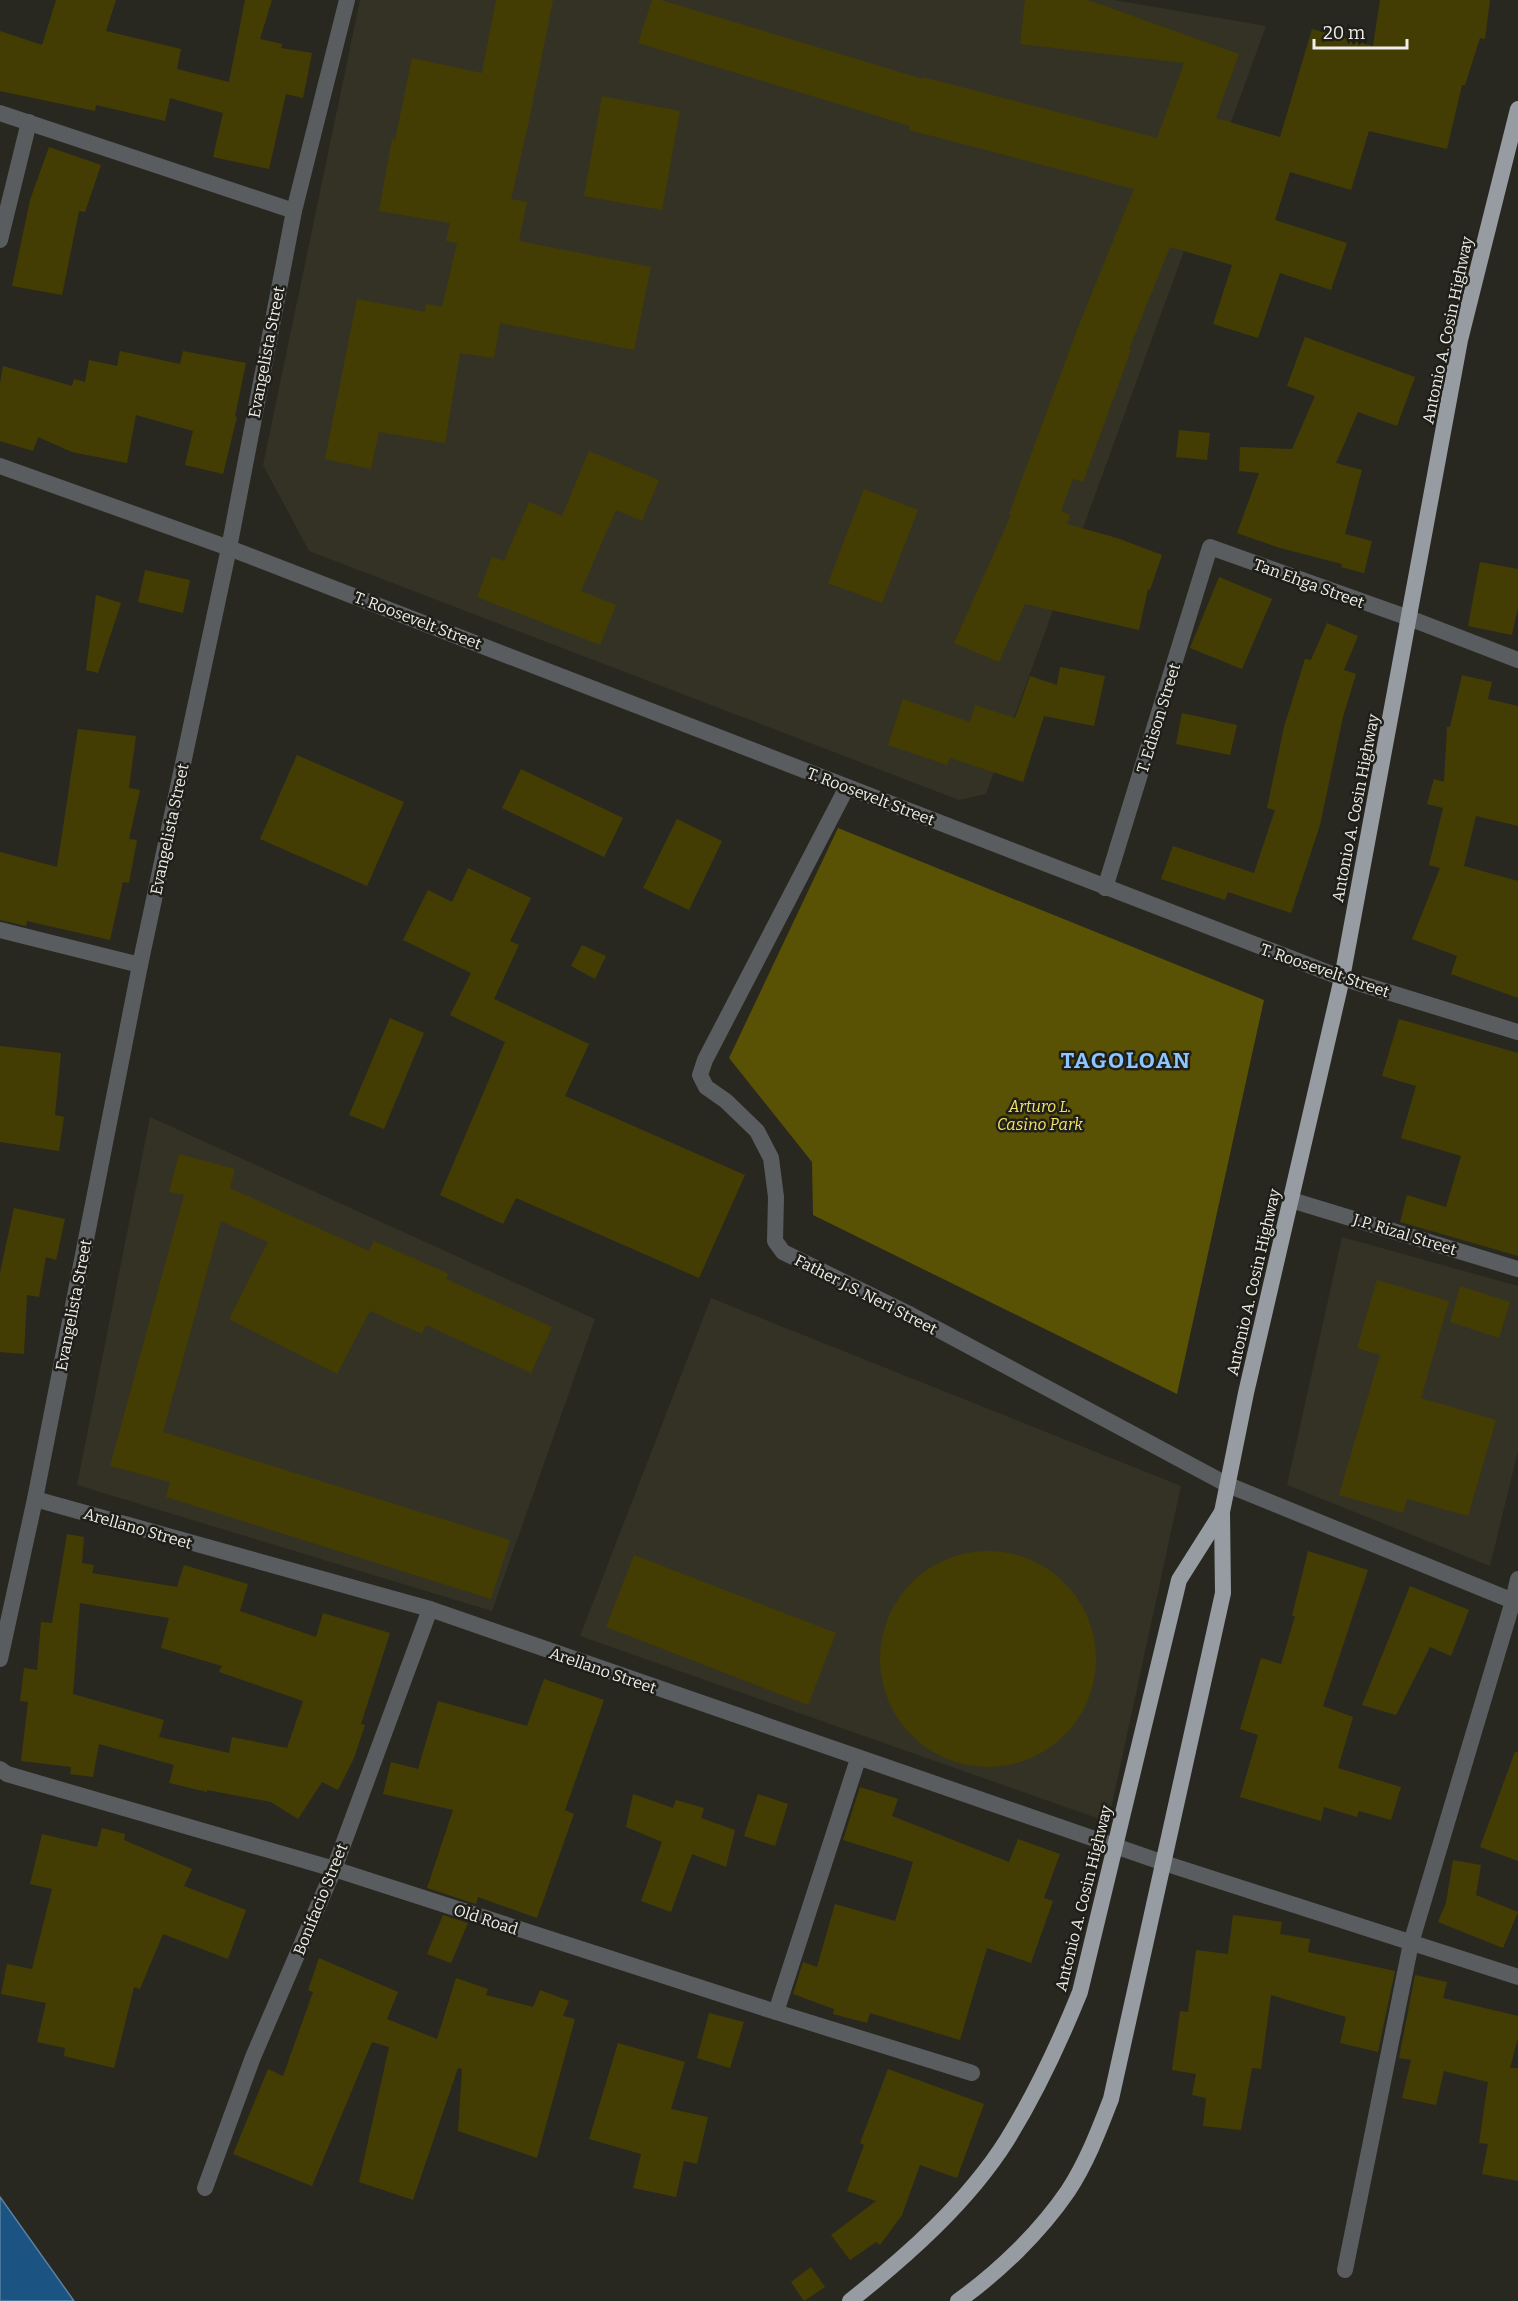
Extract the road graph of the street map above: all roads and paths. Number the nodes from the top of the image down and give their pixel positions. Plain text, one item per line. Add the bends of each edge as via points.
1 (347, 0) edge
2 (1518, 110) edge
3 (0, 113) edge
4 (29, 122) junction
5 (294, 211) junction
6 (0, 240) edge
7 (0, 466) edge
8 (229, 548) junction
9 (1210, 548) joint
10 (1409, 618) junction
11 (1518, 660) edge
12 (846, 787) junction
13 (1105, 888) junction
14 (0, 930) edge
15 (140, 965) junction
16 (1342, 978) junction
17 (1518, 1032) edge
18 (1291, 1200) junction
19 (1518, 1269) edge
20 (1228, 1485) junction
21 (35, 1499) junction
22 (1222, 1512) junction
23 (1518, 1579) edge
24 (1515, 1602) edge
25 (430, 1610) junction
26 (0, 1659) edge
27 (858, 1759) junction
28 (0, 1769) edge
29 (1115, 1846) junction
30 (1164, 1863) junction
31 (334, 1869) junction
32 (1411, 1943) junction
33 (1518, 1977) edge
34 (776, 2012) junction
35 (972, 2073) dead end
36 (205, 2188) dead end
37 (1345, 2270) dead end
38 (850, 2301) edge
39 (958, 2301) edge

1 - 5 street, Evangelista Street
2 - 10 highway, Antonio A. Cosin Highway via 1460,340
3 - 4 street
4 - 5 street
4 - 6 street
5 - 8 street, Evangelista Street
7 - 8 street, T. Roosevelt Street
8 - 12 street, T. Roosevelt Street
8 - 15 street, Evangelista Street
9 - 10 street, Tan Ehga Street
9 - 13 street, T. Edison Street
10 - 11 street, Tan Ehga Street
10 - 16 highway, Antonio A. Cosin Highway
12 - 13 street, T. Roosevelt Street
12 - 20 street, Father J.S. Neri Street via 700,1075 706,1087 757,1131 771,1158 776,1197 775,1240 783,1252
13 - 16 street, T. Roosevelt Street
14 - 15 street
15 - 21 street, Evangelista Street
16 - 17 street, T. Roosevelt Street
16 - 18 highway, Antonio A. Cosin Highway
18 - 19 street, J.P. Rizal Street
18 - 20 highway, Antonio A. Cosin Highway
20 - 22 highway, Antonio A. Cosin Highway
20 - 24 street
21 - 25 street, Arellano Street
21 - 26 street, Evangelista Street
22 - 29 highway, Antonio A. Cosin Highway via 1179,1580
22 - 30 highway, Antonio A. Cosin Highway via 1223,1593
23 - 24 street
24 - 32 street
25 - 27 street, Arellano Street
25 - 31 street, Bonifacio Street
27 - 29 street, Arellano Street
27 - 34 street
28 - 31 street, Old Road
29 - 30 street, Arellano Street
29 - 38 highway, Antonio A. Cosin Highway via 1080,1992 1055,2054 1006,2142 933,2229
30 - 32 street, Arellano Street
30 - 39 highway, Antonio A. Cosin Highway via 1111,2099 1092,2148 1069,2190 1040,2227
31 - 34 street, Old Road
31 - 36 street, Bonifacio Street via 253,2057
32 - 33 street, Arellano Street
32 - 37 street
34 - 35 street, Old Road

